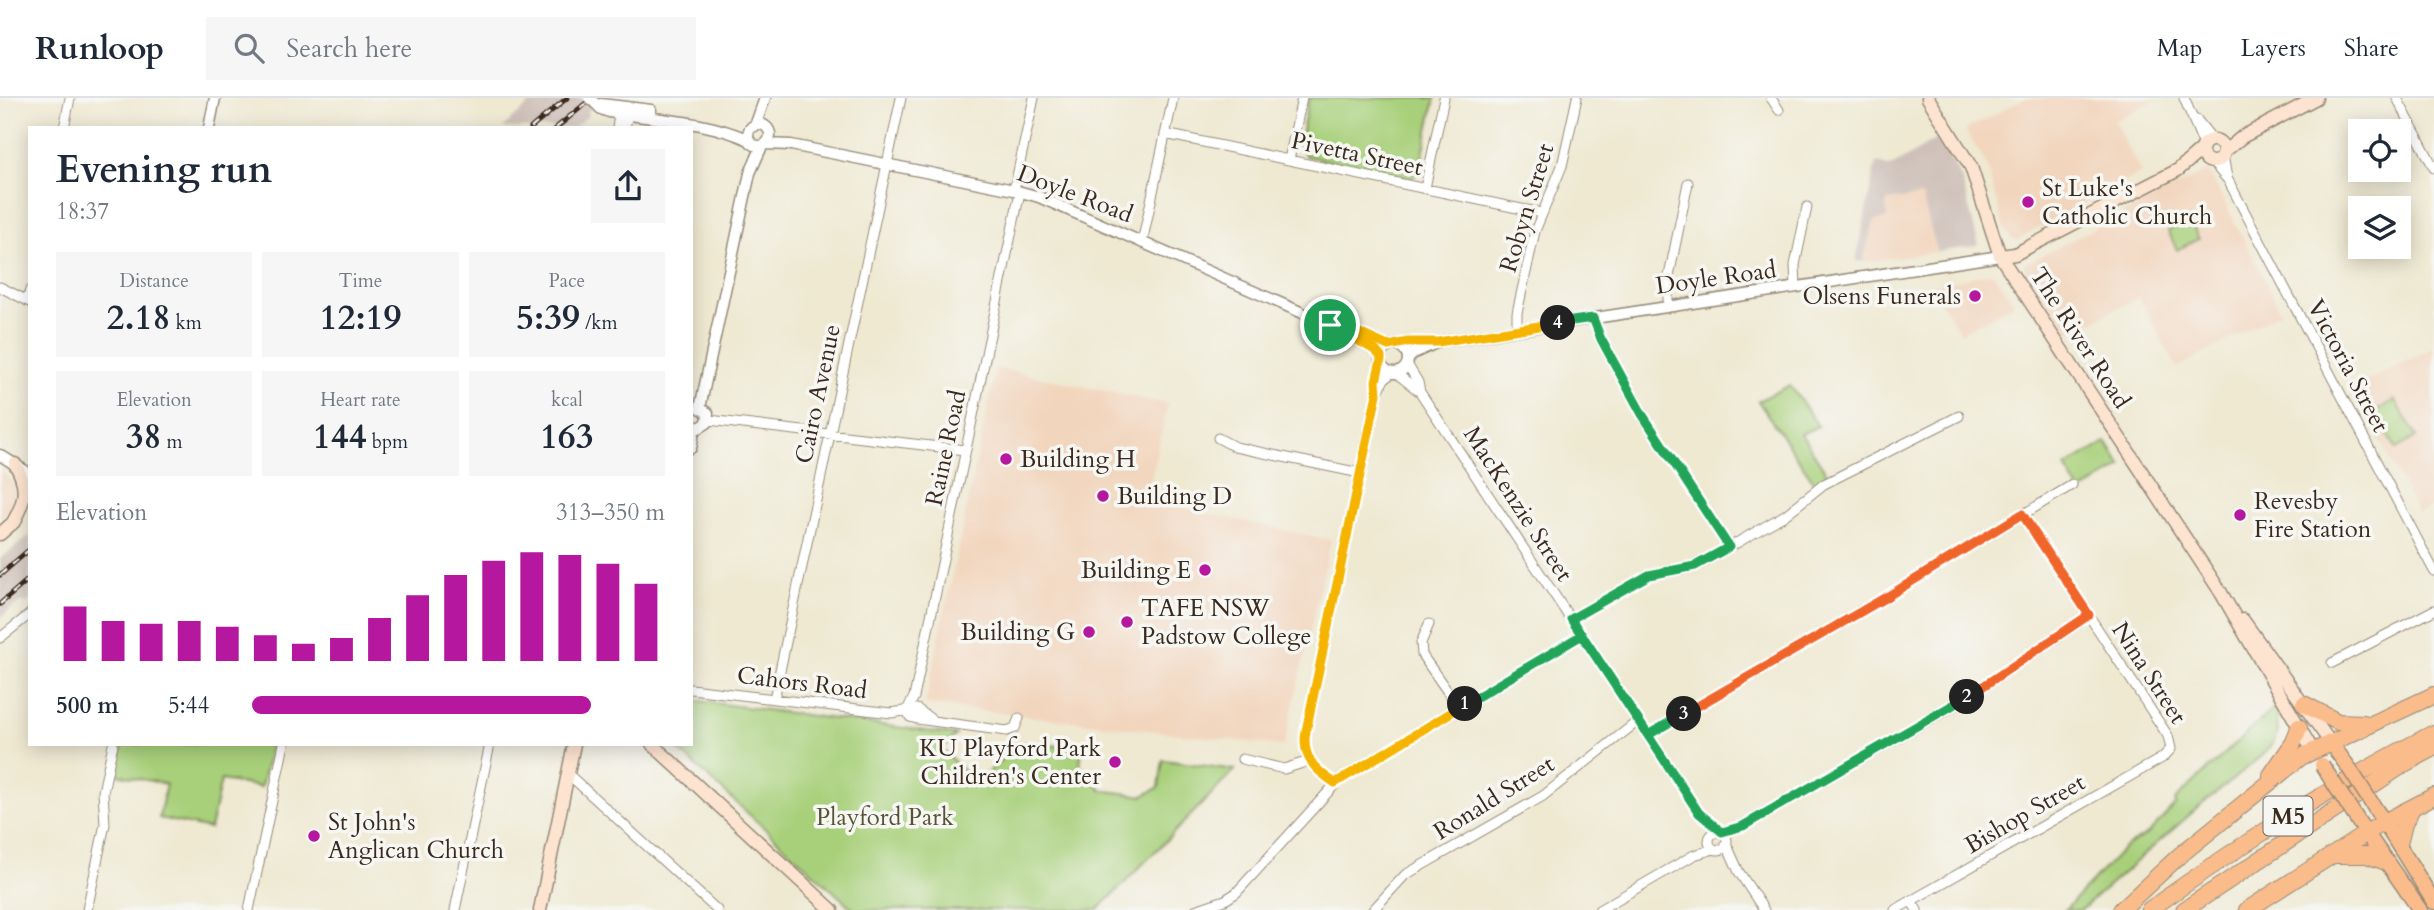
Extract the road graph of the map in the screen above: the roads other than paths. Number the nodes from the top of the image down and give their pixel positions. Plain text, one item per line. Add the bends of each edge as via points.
1 (70, 98) edge
2 (215, 98) edge
3 (901, 98) edge
4 (1034, 98) edge
5 (1173, 98) edge
6 (1302, 98) edge
7 (1444, 98) edge
8 (1577, 98) edge
9 (1772, 98) edge
10 (1928, 98) edge
11 (2184, 98) edge
12 (2316, 98) edge
13 (2398, 98) edge
14 (765, 99) edge
15 (592, 101) edge
16 (624, 110) junction
17 (1779, 110) dead end
18 (64, 126) edge
19 (209, 126) edge
20 (618, 126) edge
21 (625, 126) edge
22 (753, 127) junction
23 (726, 130) junction
24 (769, 131) junction
25 (1165, 134) junction
26 (750, 141) junction
27 (764, 145) junction
28 (791, 145) junction
29 (2213, 151) junction
30 (1289, 160) junction
31 (887, 164) junction
32 (2434, 168) edge
33 (750, 173) junction
34 (1688, 183) dead end
35 (1425, 188) junction
36 (1017, 191) junction
37 (1807, 207) dead end
38 (1541, 213) junction
39 (1142, 243) junction
40 (2000, 256) junction
41 (0, 287) edge
42 (1796, 287) junction
43 (28, 301) edge
44 (1668, 306) junction
45 (1593, 318) junction
46 (1330, 325) junction
47 (1517, 330) junction
48 (1438, 342) junction
49 (1391, 346) junction
50 (1381, 358) junction
51 (1408, 362) junction
52 (1394, 373) junction
53 (1420, 392) junction
54 (1377, 394) junction
55 (696, 409) edge
56 (1959, 416) dead end
57 (709, 420) junction
58 (693, 426) edge
59 (830, 433) junction
60 (1218, 438) dead end
61 (965, 450) junction
62 (0, 455) edge
63 (24, 469) edge
64 (1360, 472) junction
65 (2071, 485) dead end
66 (28, 511) edge
67 (2022, 514) junction
68 (12, 524) junction
69 (0, 534) edge
70 (1729, 547) junction
71 (2434, 570) edge
72 (2220, 591) junction
73 (2434, 611) edge
74 (2089, 615) junction
75 (28, 616) edge
76 (1571, 619) junction
77 (1429, 624) dead end
78 (1582, 635) junction
79 (0, 638) edge
80 (2332, 663) dead end
81 (693, 689) edge
82 (2434, 695) edge
83 (774, 699) junction
84 (2304, 704) junction
85 (1459, 708) junction
86 (907, 710) junction
87 (1019, 718) dead end
88 (1638, 721) junction
89 (2371, 723) junction
90 (2299, 727) junction
91 (2434, 733) edge
92 (1648, 735) junction
93 (113, 746) edge
94 (284, 746) edge
95 (490, 746) edge
96 (574, 746) edge
97 (654, 746) edge
98 (2335, 748) junction
99 (2434, 748) edge
100 (2171, 749) joint
101 (2313, 751) junction
102 (1242, 759) dead end
103 (1309, 761) junction
104 (568, 773) junction
105 (1335, 783) junction
106 (2259, 792) junction
107 (2434, 796) edge
108 (2412, 808) junction
109 (1699, 813) junction
110 (2381, 817) junction
111 (1743, 826) junction
112 (2363, 829) junction
113 (1721, 832) junction
114 (1727, 843) junction
115 (1712, 844) junction
116 (2399, 844) junction
117 (2330, 856) junction
118 (2386, 862) junction
119 (1739, 872) junction
120 (1911, 901) junction
121 (2434, 902) edge
122 (87, 910) edge
123 (249, 910) edge
124 (455, 910) edge
125 (540, 910) edge
126 (717, 910) edge
127 (832, 910) edge
128 (1195, 910) edge
129 (1373, 910) edge
130 (1599, 910) edge
131 (1763, 910) edge
132 (1895, 910) edge
133 (1917, 910) edge
134 (2121, 910) edge
135 (2149, 910) edge
136 (2184, 910) edge
137 (2247, 910) edge
138 (2420, 910) edge

1 - 18 street
2 - 19 street
3 - 31 street, Cairo Avenue
4 - 36 street, Raine Road
5 - 25 street
6 - 30 street
7 - 35 street
8 - 38 street, Robyn Street via 1562,166
9 - 17 street
10 - 40 main road, The River Road via 1971,167
11 - 29 street, Victoria Street
12 - 29 main road
13 - 32 street
14 - 22 street
14 - 24 street
15 - 16 street via 604,111
16 - 20 street
16 - 21 street
16 - 23 street via 655,111
22 - 23 street
22 - 24 street via 760,125
22 - 26 street
23 - 26 street
24 - 27 street
24 - 28 street, Doyle Road
25 - 30 street, Pivetta Street
25 - 39 street
26 - 27 street
26 - 33 street
27 - 28 street, Doyle Road
27 - 33 street
28 - 31 street, Doyle Road
29 - 40 main road via 2015,254
29 - 71 street, Victoria Street
30 - 35 street, Pivetta Street
31 - 36 street, Doyle Road
31 - 59 street, Cairo Avenue
33 - 55 street
34 - 44 street via 1668,281
35 - 38 street, Pivetta Street
36 - 39 street, Doyle Road
36 - 61 street, Raine Road
37 - 42 street via 1795,265
38 - 47 street, Robyn Street
39 - 46 street, Doyle Road
40 - 42 street, Doyle Road
40 - 72 main road, The River Road
41 - 43 street
42 - 44 street, Doyle Road
44 - 45 street, Doyle Road
45 - 47 street, Doyle Road
45 - 70 street via 1642,414
46 - 49 street, Doyle Road
46 - 50 street, Doyle Road
47 - 48 street, Doyle Road
48 - 49 street, Doyle Road
48 - 51 street, Doyle Road via 1414,353
49 - 50 street
49 - 51 street via 1404,349
50 - 52 street via 1384,368
50 - 54 street
51 - 52 street
51 - 53 street, MacKenzie Street
52 - 53 street, MacKenzie Street
52 - 54 street via 1384,379
53 - 76 street, MacKenzie Street
54 - 64 street
55 - 57 street via 708,413
56 - 70 street via 1824,484 1785,515
57 - 58 street via 705,426
57 - 59 street
59 - 61 street
59 - 83 street, Cairo Avenue
60 - 64 street via 1235,447
61 - 86 street, Raine Road via 914,697
62 - 63 street
63 - 68 main road via 26,494
64 - 103 street via 1304,737
65 - 67 street
66 - 68 main road
67 - 74 street, Nina Street
67 - 92 street
68 - 69 main road
70 - 76 street via 1695,566 1649,575
72 - 84 main road, The River Road
72 - 90 main road, The River Road
73 - 80 street
74 - 100 street, Nina Street via 2168,736
74 - 111 street via 1954,706
75 - 79 street
76 - 78 street, MacKenzie Street
77 - 85 street via 1421,643 1422,655
78 - 85 street
78 - 88 street, MacKenzie Street
81 - 83 street, Cahors Road
82 - 89 highway
83 - 86 street, Cahors Road via 891,713
84 - 89 highway via 2338,722
84 - 98 main road, The River Road
85 - 105 street
86 - 87 street, Cahors Road via 911,717 1007,731 1015,728
88 - 92 street, MacKenzie Street
88 - 129 street, Ronald Street via 1543,796 1410,872
89 - 98 highway
90 - 101 main road, The River Road
90 - 106 highway via 2294,742
91 - 135 highway, M5 via 2272,826
92 - 109 street, MacKenzie Street
93 - 122 street via 103,792 105,824
94 - 123 street
95 - 124 street
96 - 104 main road
97 - 127 main road
98 - 101 highway
98 - 110 main road, The River Road, bridge
99 - 136 highway, M5
100 - 120 street, Bishop Street
101 - 106 highway
101 - 112 main road, The River Road, bridge
102 - 103 street via 1284,769
103 - 105 street
104 - 125 main road
104 - 126 street
105 - 128 street via 1236,893
106 - 134 highway
107 - 108 highway
108 - 110 highway
108 - 116 highway
109 - 113 street, MacKenzie Street
109 - 115 street, MacKenzie Street
110 - 112 highway
110 - 116 main road, The River Road
111 - 113 street
111 - 114 street
112 - 117 highway
112 - 118 main road, The River Road
113 - 114 street
113 - 115 street via 1711,834
114 - 115 street via 1721,849
114 - 119 street, MacKenzie Street
115 - 119 street, MacKenzie Street
115 - 130 street
116 - 121 main road, The River Road
117 - 118 highway via 2367,855
117 - 137 highway
118 - 138 main road, The River Road
119 - 131 street, MacKenzie Street
120 - 132 street, Bishop Street
120 - 133 street

